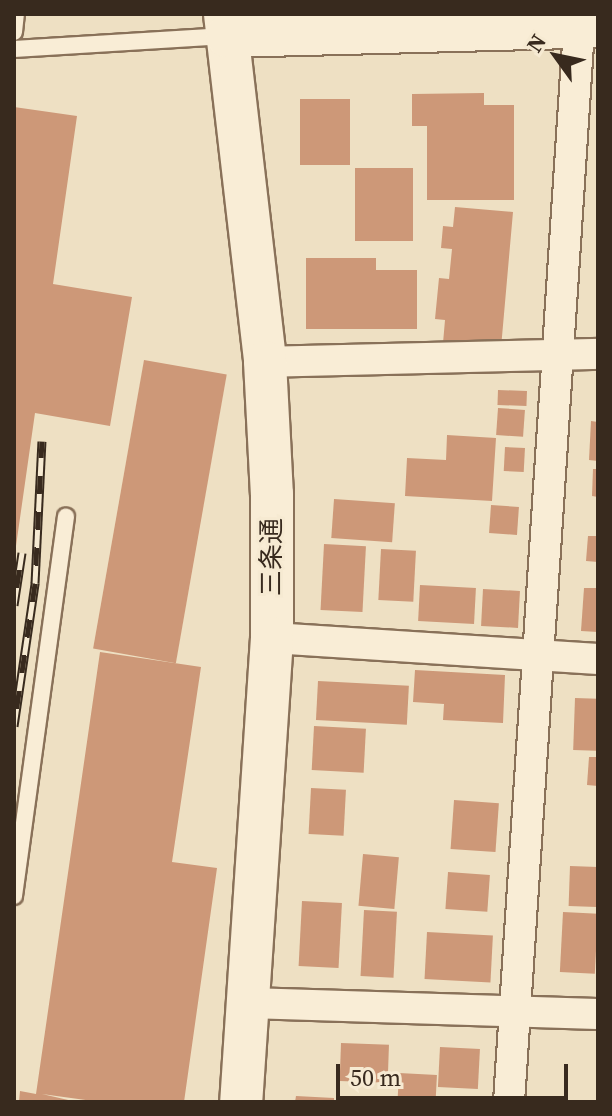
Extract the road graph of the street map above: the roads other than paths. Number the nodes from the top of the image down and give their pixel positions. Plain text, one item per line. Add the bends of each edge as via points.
1 (16, 14) edge
2 (587, 22) edge
3 (226, 25) edge
4 (14, 32) edge
5 (14, 49) edge
6 (598, 354) edge
7 (559, 355) junction
8 (265, 362) junction
9 (66, 517) dead end
10 (272, 638) junction
11 (539, 655) junction
12 (598, 659) edge
13 (14, 896) edge
14 (248, 1003) junction
15 (515, 1012) junction
16 (598, 1014) edge
17 (241, 1102) edge
18 (509, 1102) edge

1 - 4 lane
2 - 3 street
2 - 7 street
3 - 5 lane
3 - 8 street, 三条通
6 - 7 street
7 - 8 street
7 - 11 street
8 - 10 street, 三条通
9 - 13 lane
10 - 11 street
10 - 14 street, 三条通
11 - 12 street
11 - 15 street
14 - 15 street
14 - 17 street, 三条通
15 - 16 street
15 - 18 street

